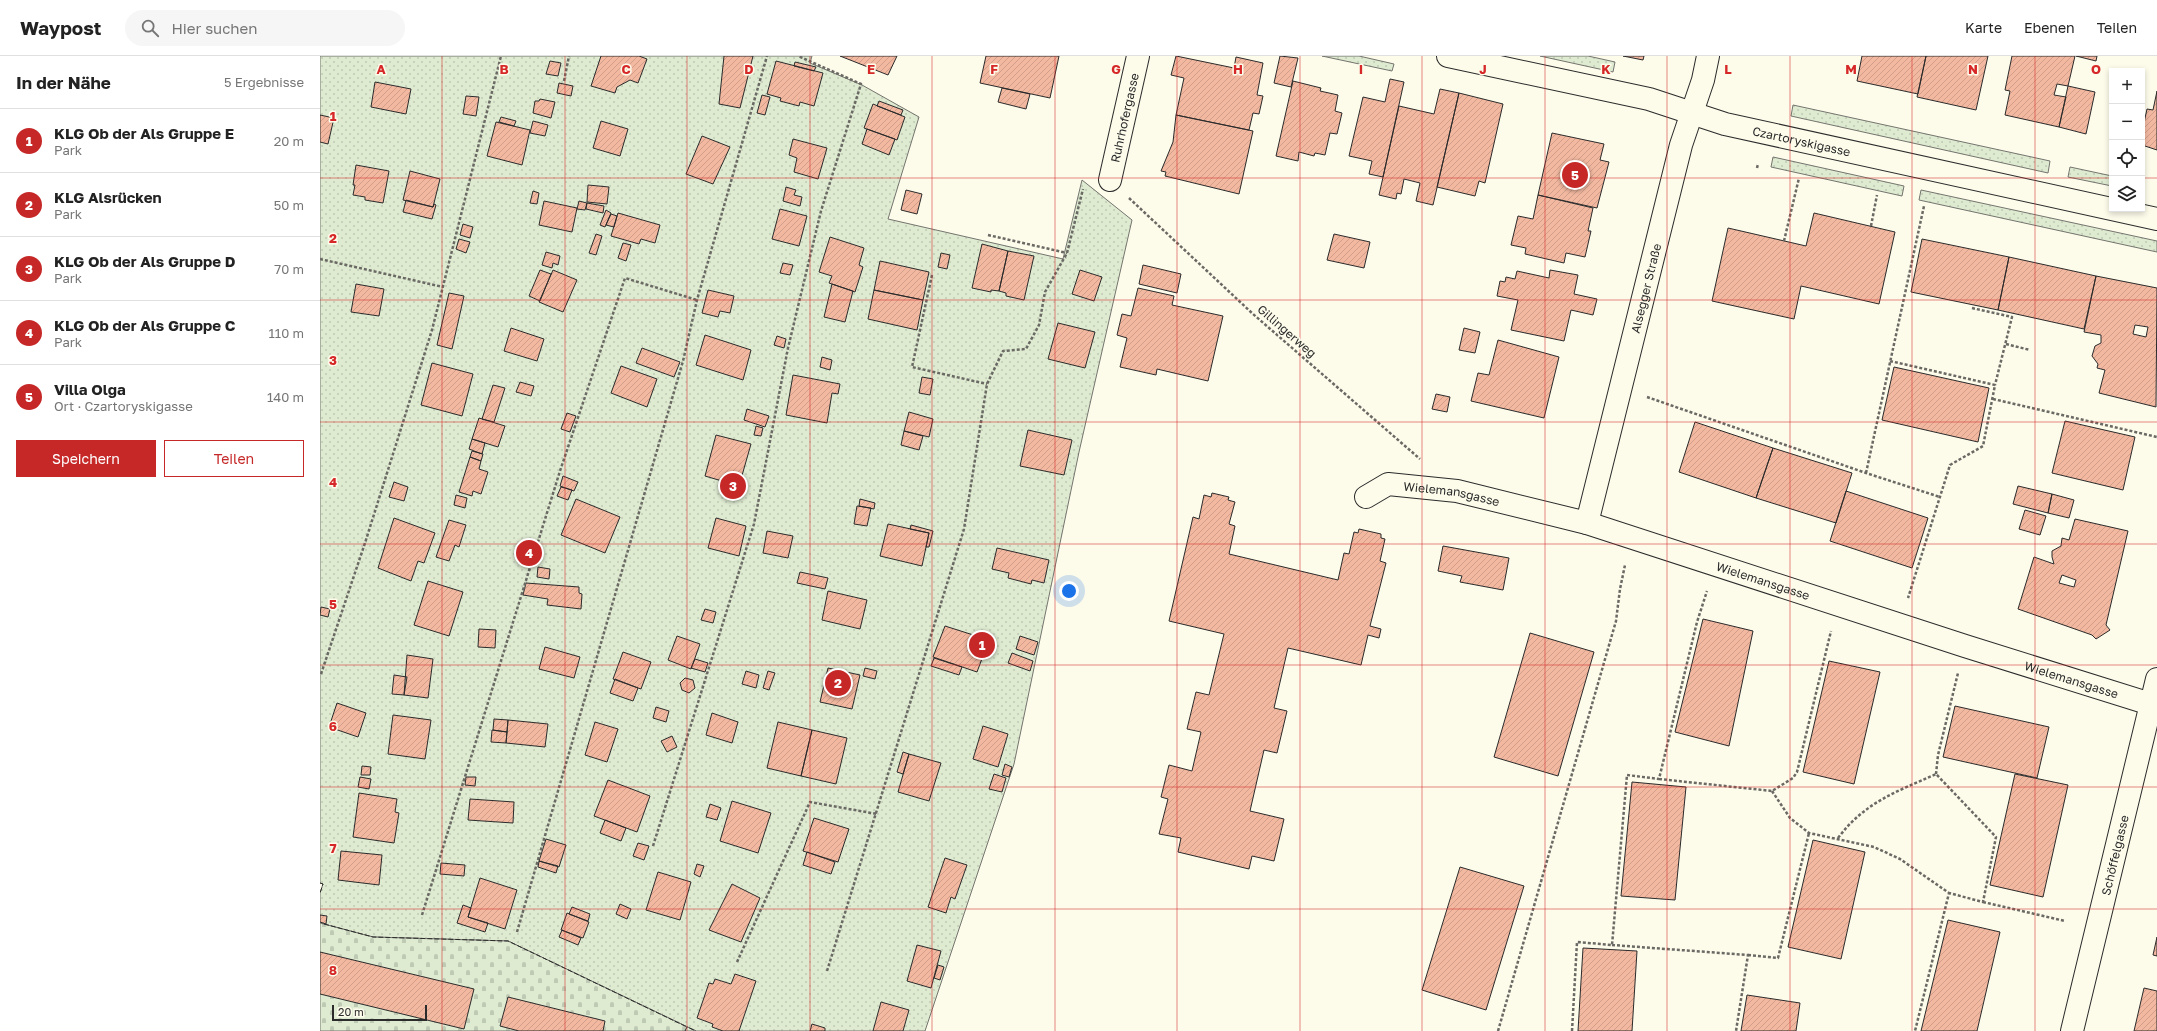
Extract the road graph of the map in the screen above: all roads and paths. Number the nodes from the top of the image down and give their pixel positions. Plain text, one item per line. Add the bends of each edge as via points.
1 (501, 56) edge
2 (569, 56) edge
3 (767, 56) edge
4 (798, 56) edge
5 (1138, 56) edge
6 (1448, 56) edge
7 (1708, 56) edge
8 (564, 81) dead end
9 (1691, 112) junction
10 (1758, 164) dead end
11 (1757, 168) dead end
12 (1799, 178) dead end
13 (1110, 180) joint
14 (1084, 186) dead end
15 (1877, 195) dead end
16 (1924, 206) dead end
17 (2157, 219) edge
18 (1871, 226) dead end
19 (988, 235) dead end
20 (1784, 241) dead end
21 (1067, 253) junction
22 (320, 259) edge
23 (932, 276) dead end
24 (443, 287) junction
25 (698, 300) junction
26 (1972, 308) dead end
27 (2006, 344) junction
28 (2030, 350) dead end
29 (1890, 361) junction
30 (987, 384) junction
31 (1995, 385) junction
32 (1993, 399) junction
33 (1674, 406) dead end
34 (2157, 437) edge
35 (1421, 460) dead end
36 (1866, 473) junction
37 (1366, 497) dead end
38 (1940, 497) junction
39 (1587, 523) junction
40 (1626, 561) dead end
41 (1709, 585) dead end
42 (1837, 605) junction
43 (1900, 625) junction
44 (1964, 646) junction
45 (321, 674) edge
46 (2157, 679) edge
47 (2154, 705) edge
48 (1936, 774) junction
49 (1659, 779) junction
50 (1772, 791) junction
51 (876, 814) junction
52 (1809, 833) junction
53 (1838, 838) junction
54 (653, 846) dead end
55 (1949, 892) junction
56 (1983, 902) junction
57 (422, 915) dead end
58 (2065, 921) dead end
59 (517, 932) dead end
60 (1612, 944) junction
61 (1748, 955) junction
62 (737, 962) dead end
63 (827, 970) dead end
64 (1498, 1031) edge
65 (1572, 1031) edge
66 (1736, 1031) edge
67 (1915, 1031) edge
68 (2072, 1031) edge

1 - 24 path
2 - 8 path
3 - 25 path
4 - 54 path via 861,84 821,211 788,348 754,524
5 - 13 street, Ruhrhofergasse
6 - 9 street, Czartoryskigasse via 1649,99
7 - 9 street, Alsegger Straße via 1703,80
9 - 17 street, Czartoryskigasse via 1725,124
9 - 39 street, Alsegger Straße
10 - 11 path
12 - 20 path
13 - 35 path, Gillingerweg via 1253,314
14 - 21 path
15 - 18 path
16 - 29 path
19 - 21 path
21 - 30 path via 1045,292 1039,325 1026,349 1003,351
22 - 24 path
23 - 30 path via 912,367
24 - 45 path via 432,330
25 - 57 path via 625,278 560,471
25 - 59 path via 683,361
26 - 27 path via 2012,317
27 - 28 path
27 - 31 path
29 - 31 path
29 - 36 path
30 - 51 path via 964,529
31 - 32 path
32 - 34 path
32 - 38 path via 1983,446 1950,465
33 - 36 path
36 - 38 path
37 - 39 street, Wielemansgasse via 1388,484 1456,491
38 - 43 path
39 - 42 street, Wielemansgasse
40 - 64 path via 1616,621
41 - 49 path via 1697,622
42 - 43 street, Wielemansgasse
42 - 50 path via 1797,772 1793,778
43 - 44 street, Wielemansgasse
44 - 47 street, Wielemansgasse
44 - 48 path via 1938,755
46 - 47 street, Schöffelgasse
47 - 68 street, Schöffelgasse
48 - 53 path via 1870,806 1851,821
48 - 56 path via 1996,837
49 - 50 path
49 - 60 path via 1627,775
50 - 52 path via 1790,818
51 - 62 path via 810,802
51 - 63 path
52 - 53 path
52 - 61 path via 1778,958
53 - 55 path via 1874,847 1900,859
55 - 56 path
55 - 67 path
56 - 58 path
60 - 61 path
60 - 65 path via 1577,942
61 - 66 path

